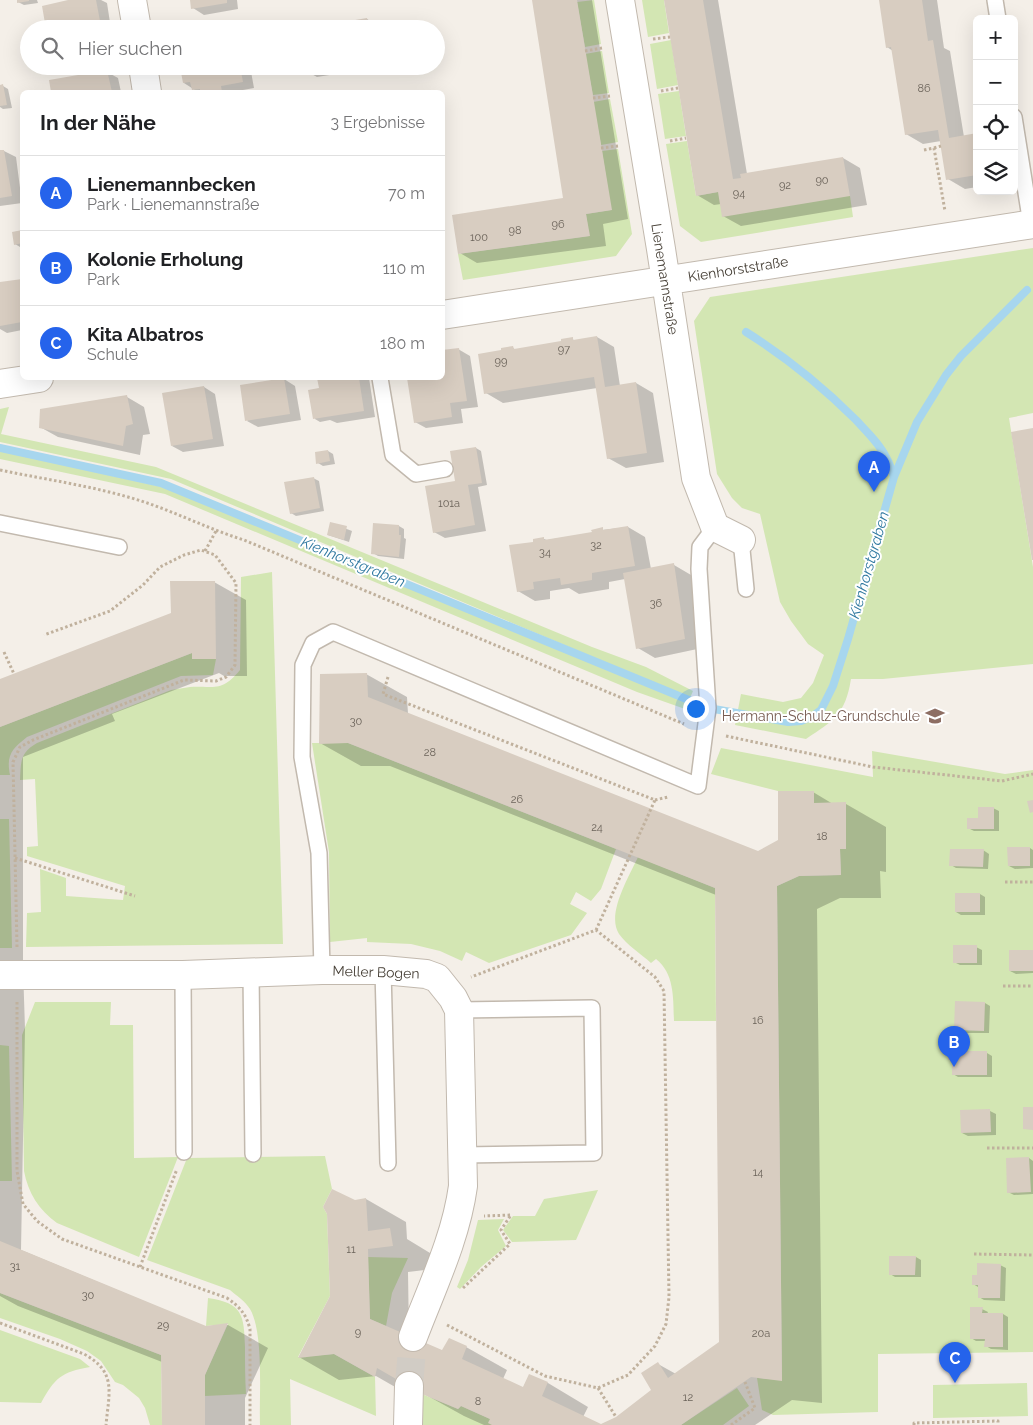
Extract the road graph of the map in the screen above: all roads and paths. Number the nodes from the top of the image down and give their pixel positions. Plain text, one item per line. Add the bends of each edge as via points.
1 (132, 0) edge
2 (620, 0) edge
3 (995, 0) edge
4 (997, 15) edge
5 (135, 20) edge
6 (670, 37) dead end
7 (646, 40) dead end
8 (607, 47) dead end
9 (585, 51) dead end
10 (144, 75) edge
11 (678, 88) dead end
12 (147, 90) edge
13 (655, 92) dead end
14 (614, 95) dead end
15 (593, 98) dead end
16 (686, 138) dead end
17 (1018, 141) edge
18 (663, 142) dead end
19 (622, 145) dead end
20 (941, 146) dead end
21 (602, 148) dead end
22 (934, 148) junction
23 (924, 150) dead end
24 (945, 212) dead end
25 (1032, 224) edge
26 (666, 280) junction
27 (445, 315) edge
28 (26, 380) edge
29 (380, 380) edge
30 (0, 384) edge
31 (445, 469) dead end
32 (0, 470) edge
33 (0, 523) edge
34 (715, 527) junction
35 (216, 531) junction
36 (741, 540) joint
37 (119, 547) dead end
38 (205, 551) junction
39 (746, 589) dead end
40 (44, 635) dead end
41 (4, 652) dead end
42 (395, 658) junction
43 (14, 674) dead end
44 (705, 732) junction
45 (1033, 774) edge
46 (15, 858) junction
47 (1005, 882) dead end
48 (1033, 882) edge
49 (135, 896) dead end
50 (596, 930) dead end
51 (17, 953) dead end
52 (322, 970) junction
53 (383, 970) junction
54 (251, 972) junction
55 (182, 975) junction
56 (9, 985) edge
57 (1004, 986) dead end
58 (1033, 986) edge
59 (459, 1010) junction
60 (987, 1148) dead end
61 (1033, 1148) edge
62 (184, 1152) joint
63 (253, 1154) dead end
64 (463, 1155) junction
65 (388, 1163) dead end
66 (476, 1216) dead end
67 (974, 1254) dead end
68 (1033, 1255) edge
69 (140, 1267) junction
70 (457, 1293) dead end
71 (0, 1323) edge
72 (413, 1337) tunnel mouth
73 (745, 1382) dead end
74 (409, 1386) tunnel mouth
75 (598, 1388) dead end
76 (616, 1416) dead end
77 (106, 1425) edge
78 (250, 1425) edge
79 (408, 1425) edge
80 (731, 1425) edge
81 (914, 1425) edge
82 (998, 1425) edge

1 - 5 street
2 - 26 street, Lienemannstraße
3 - 4 lane
6 - 7 path
8 - 9 path
10 - 12 street
11 - 13 path
14 - 15 path
16 - 18 path
17 - 25 lane
19 - 21 path
20 - 22 path
22 - 23 path
22 - 24 path
25 - 26 street, Kienhorststraße
26 - 27 street, Kienhorststraße
26 - 34 street, Lienemannstraße via 696,478
28 - 30 street
29 - 31 lane via 393,455 416,474
32 - 35 path via 129,497
33 - 37 lane
34 - 36 street
34 - 44 lane via 700,547 708,708
35 - 38 path
35 - 44 path
36 - 39 lane
38 - 40 path via 184,555 160,567 110,611
38 - 46 path via 215,555 236,583 235,665 226,677 216,681 184,680 20,747 13,762
41 - 43 path
42 - 44 lane via 698,786
42 - 50 path via 383,694 654,800
42 - 52 lane via 333,632 313,643 303,665 302,757 319,853
44 - 45 path via 873,767 1002,780
46 - 49 path
46 - 51 path
47 - 48 path
52 - 53 street, Meller Bogen
52 - 54 street, Meller Bogen
53 - 59 street, Meller Bogen via 438,978
53 - 65 lane
54 - 55 street, Meller Bogen
54 - 63 lane
55 - 56 street, Meller Bogen
55 - 62 lane
56 - 69 path via 17,1171 23,1204 37,1221 62,1239
57 - 58 path
59 - 64 street, Meller Bogen
59 - 64 lane via 592,1008 594,1152
60 - 61 path
62 - 69 path
64 - 72 street, Meller Bogen via 460,1210
66 - 70 path via 511,1214 501,1230 510,1244
67 - 68 path
69 - 78 path via 227,1298 247,1317 250,1329
71 - 77 path via 96,1360 110,1380
73 - 80 path via 755,1408
74 - 79 street
75 - 76 path
81 - 82 path via 998,1422

